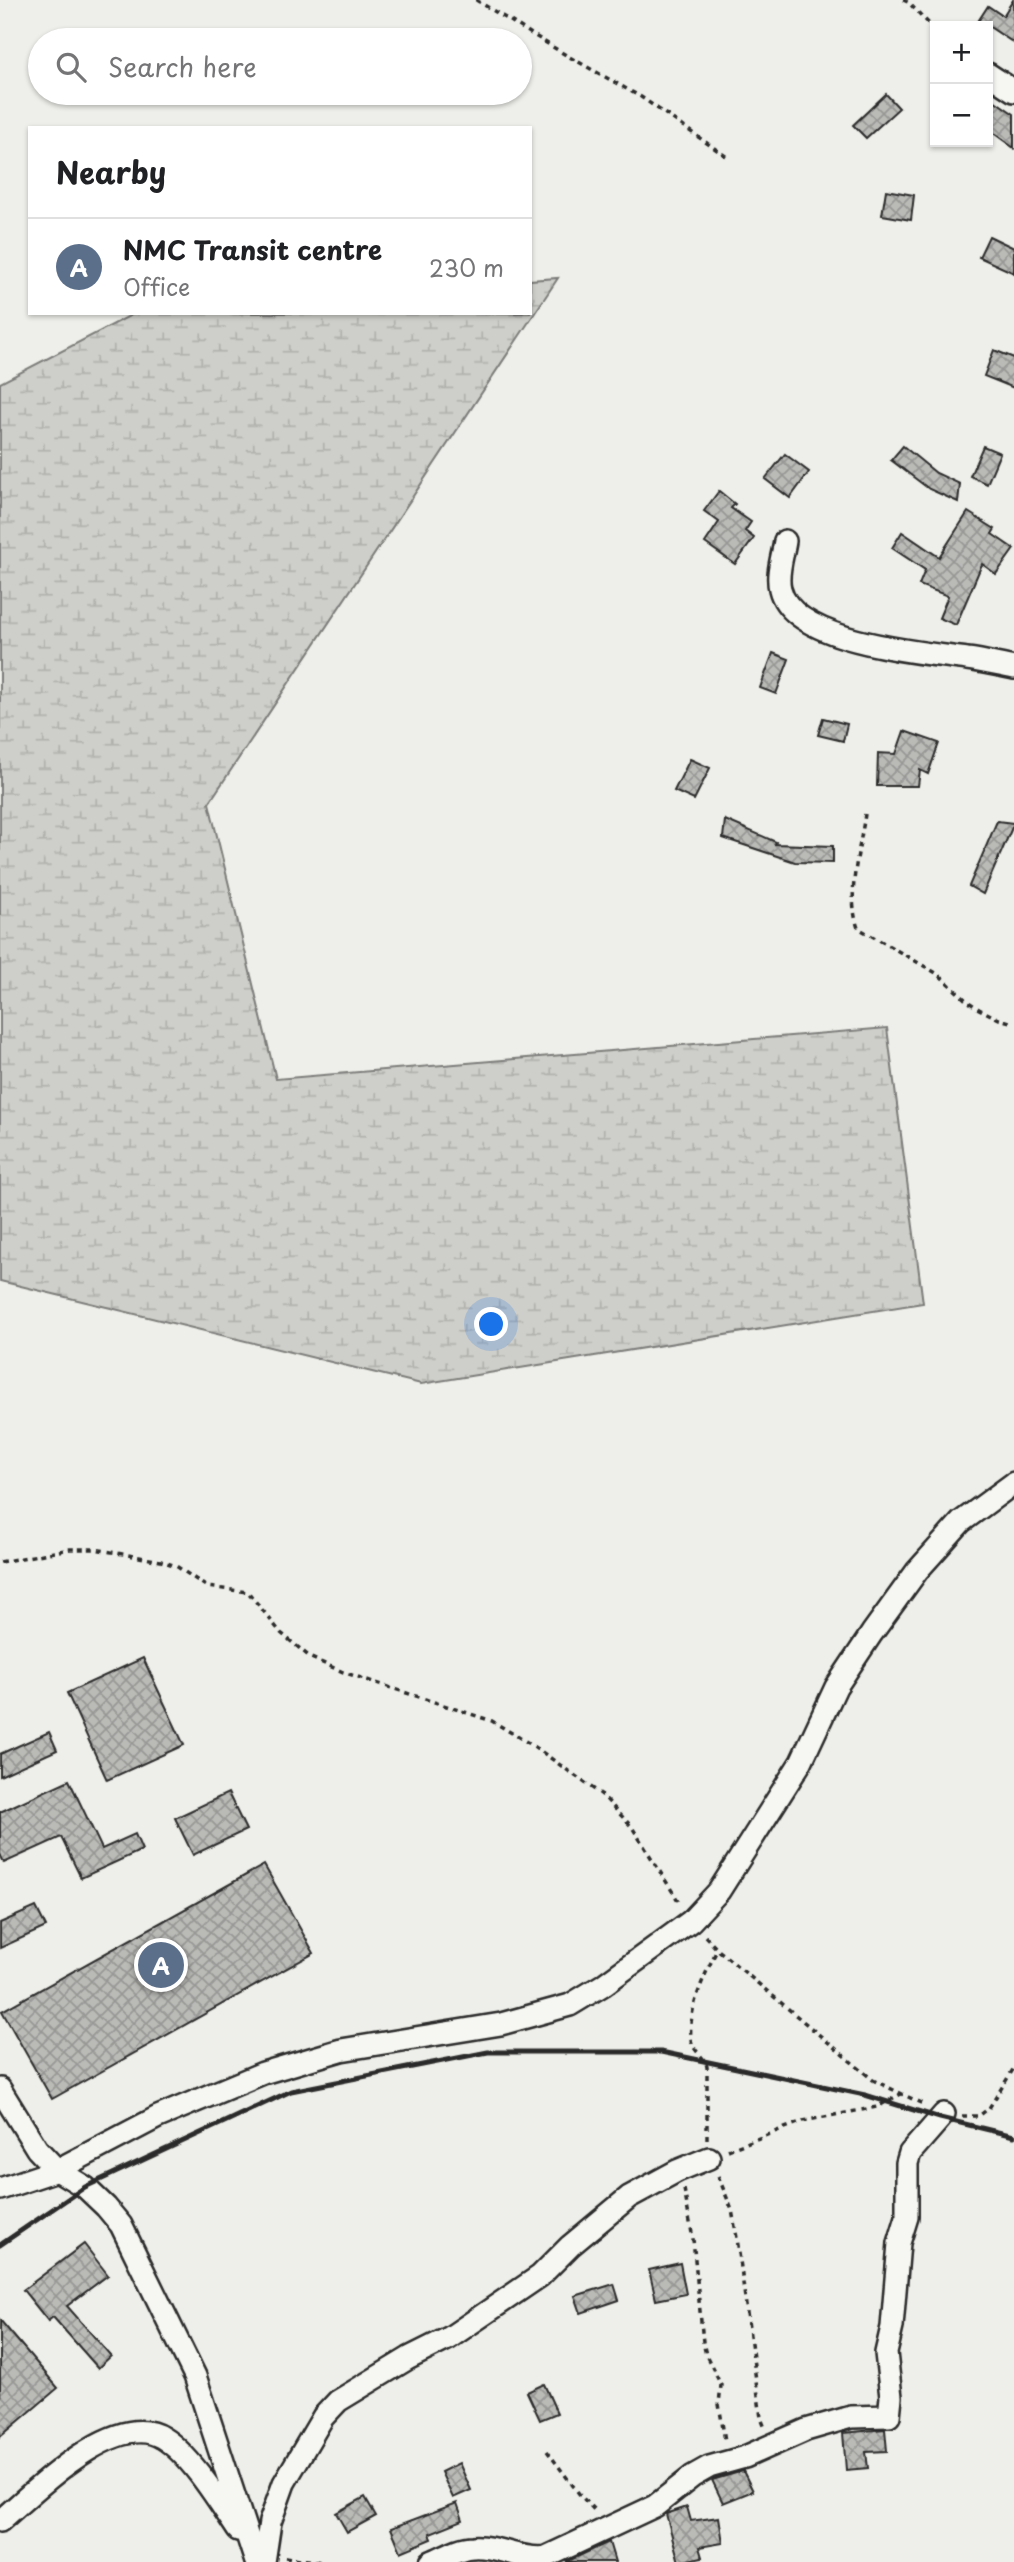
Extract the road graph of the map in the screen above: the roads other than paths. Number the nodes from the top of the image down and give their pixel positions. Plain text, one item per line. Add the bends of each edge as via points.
1 (993, 77) edge
2 (1014, 91) edge
3 (785, 541) dead end
4 (1014, 668) edge
5 (1014, 1483) edge
6 (0, 2089) edge
7 (944, 2114) road end
8 (709, 2158) road end
9 (57, 2170) junction
10 (0, 2189) edge
11 (0, 2521) edge
12 (259, 2557) edge
13 (431, 2562) edge

1 - 2 street
3 - 4 street via 780,590 806,621 907,652
5 - 9 street via 961,1522 909,1582 836,1687 801,1762 719,1891 691,1922 570,2005 501,2024 341,2050 263,2073 158,2117
6 - 9 street via 37,2149
7 - 13 street via 910,2153 907,2163 907,2217 899,2243 886,2353 889,2416 851,2417 709,2468 655,2506 539,2558 474,2546
8 - 12 street via 629,2197 540,2276 449,2338 338,2401 323,2417 284,2483
9 - 10 street
9 - 12 street via 85,2187 121,2225 195,2376
11 - 12 street via 56,2472 101,2442 131,2431 161,2436 180,2451

